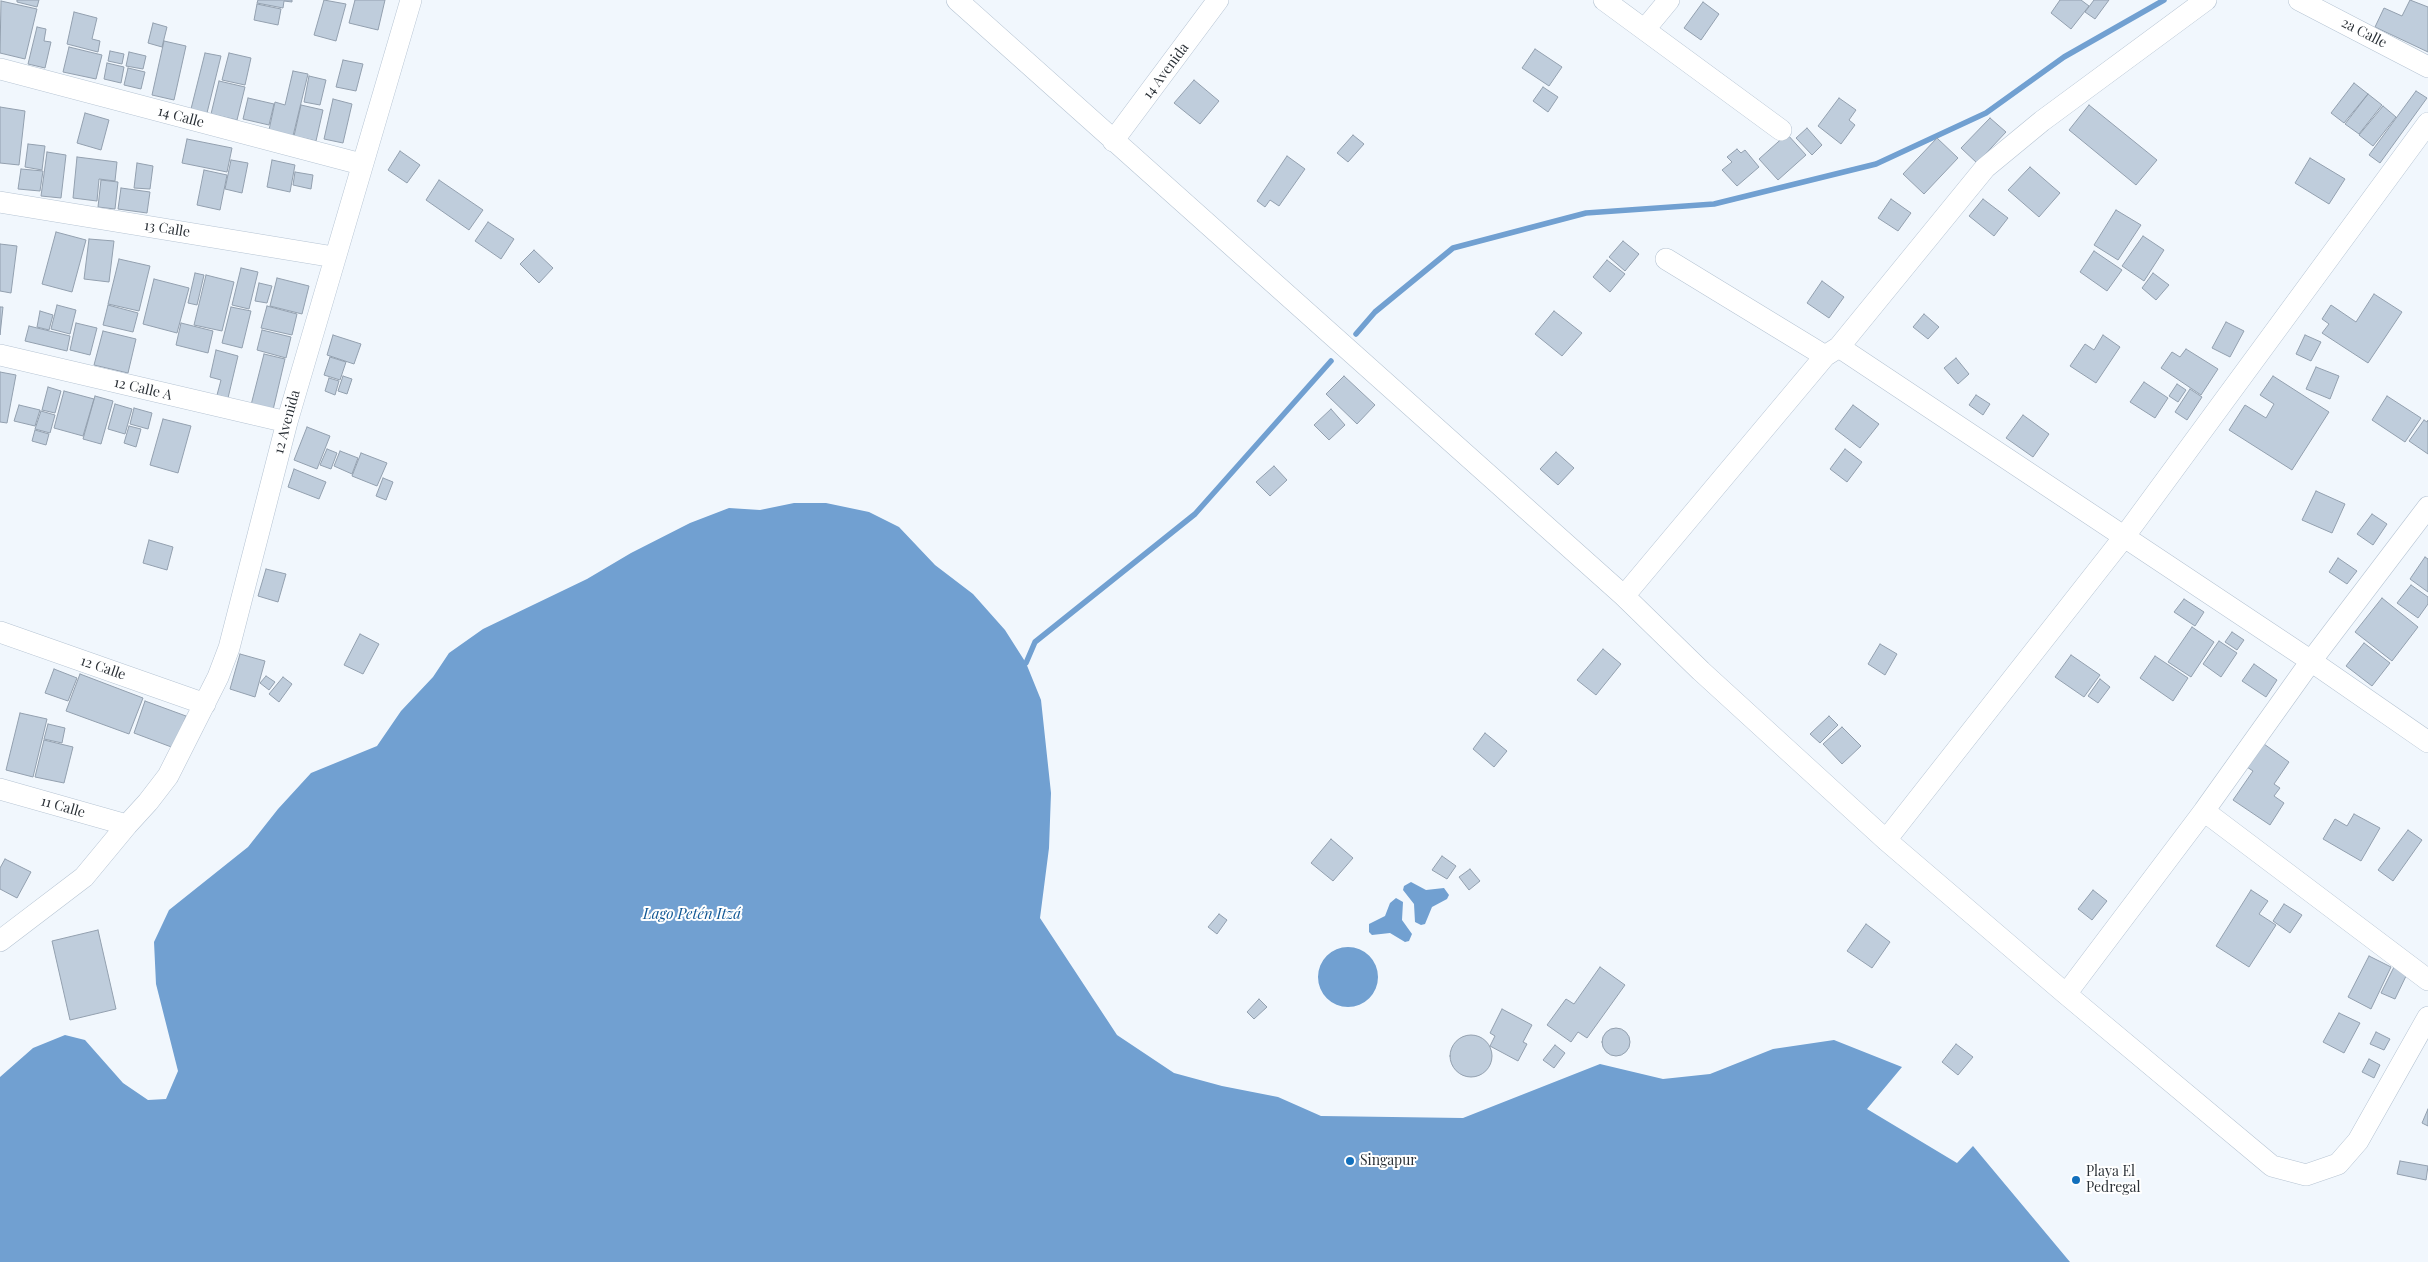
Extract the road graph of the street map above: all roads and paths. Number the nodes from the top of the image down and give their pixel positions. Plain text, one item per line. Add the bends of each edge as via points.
1 (411, 0) edge
2 (957, 0) edge
3 (1218, 0) edge
4 (1604, 0) edge
5 (1669, 0) edge
6 (2206, 0) edge
7 (2299, 0) edge
8 (1645, 29) junction
9 (2428, 67) edge
10 (0, 69) edge
11 (2428, 123) edge
12 (1782, 130) dead end
13 (1113, 141) junction
14 (361, 164) junction
15 (0, 202) edge
16 (334, 257) junction
17 (1666, 259) dead end
18 (1832, 351) junction
19 (0, 355) edge
20 (287, 422) junction
21 (2428, 507) edge
22 (2124, 537) junction
23 (1624, 596) junction
24 (0, 632) edge
25 (2311, 661) junction
26 (205, 704) junction
27 (2428, 742) edge
28 (0, 789) edge
29 (2204, 811) junction
30 (126, 825) junction
31 (1886, 840) junction
32 (0, 941) edge
33 (2428, 980) edge
34 (2066, 994) junction
35 (2428, 1017) edge

1 - 14 street, 12 Avenida
2 - 13 street
3 - 13 street, 14 Avenida
4 - 8 street
5 - 8 street
6 - 18 street via 2042,121 1985,168
7 - 9 street, 2a Calle
8 - 12 street
10 - 14 street, 14 Calle
11 - 22 street
13 - 23 street
14 - 16 street, 12 Avenida
15 - 16 street, 13 Calle
16 - 20 street, 12 Avenida
17 - 18 street
18 - 22 street
18 - 23 street
19 - 20 street, 12 Calle A
20 - 26 street, 12 Avenida via 230,648
21 - 25 street
22 - 25 street
22 - 31 street
23 - 31 street
24 - 26 street, 12 Calle
25 - 27 street
25 - 29 street
26 - 30 street, 12 Avenida via 168,776
28 - 30 street, 11 Calle
29 - 33 street
29 - 34 street
30 - 32 street, 12 Avenida via 84,878
31 - 34 street
34 - 35 street via 2272,1166 2306,1174 2338,1164 2358,1140

